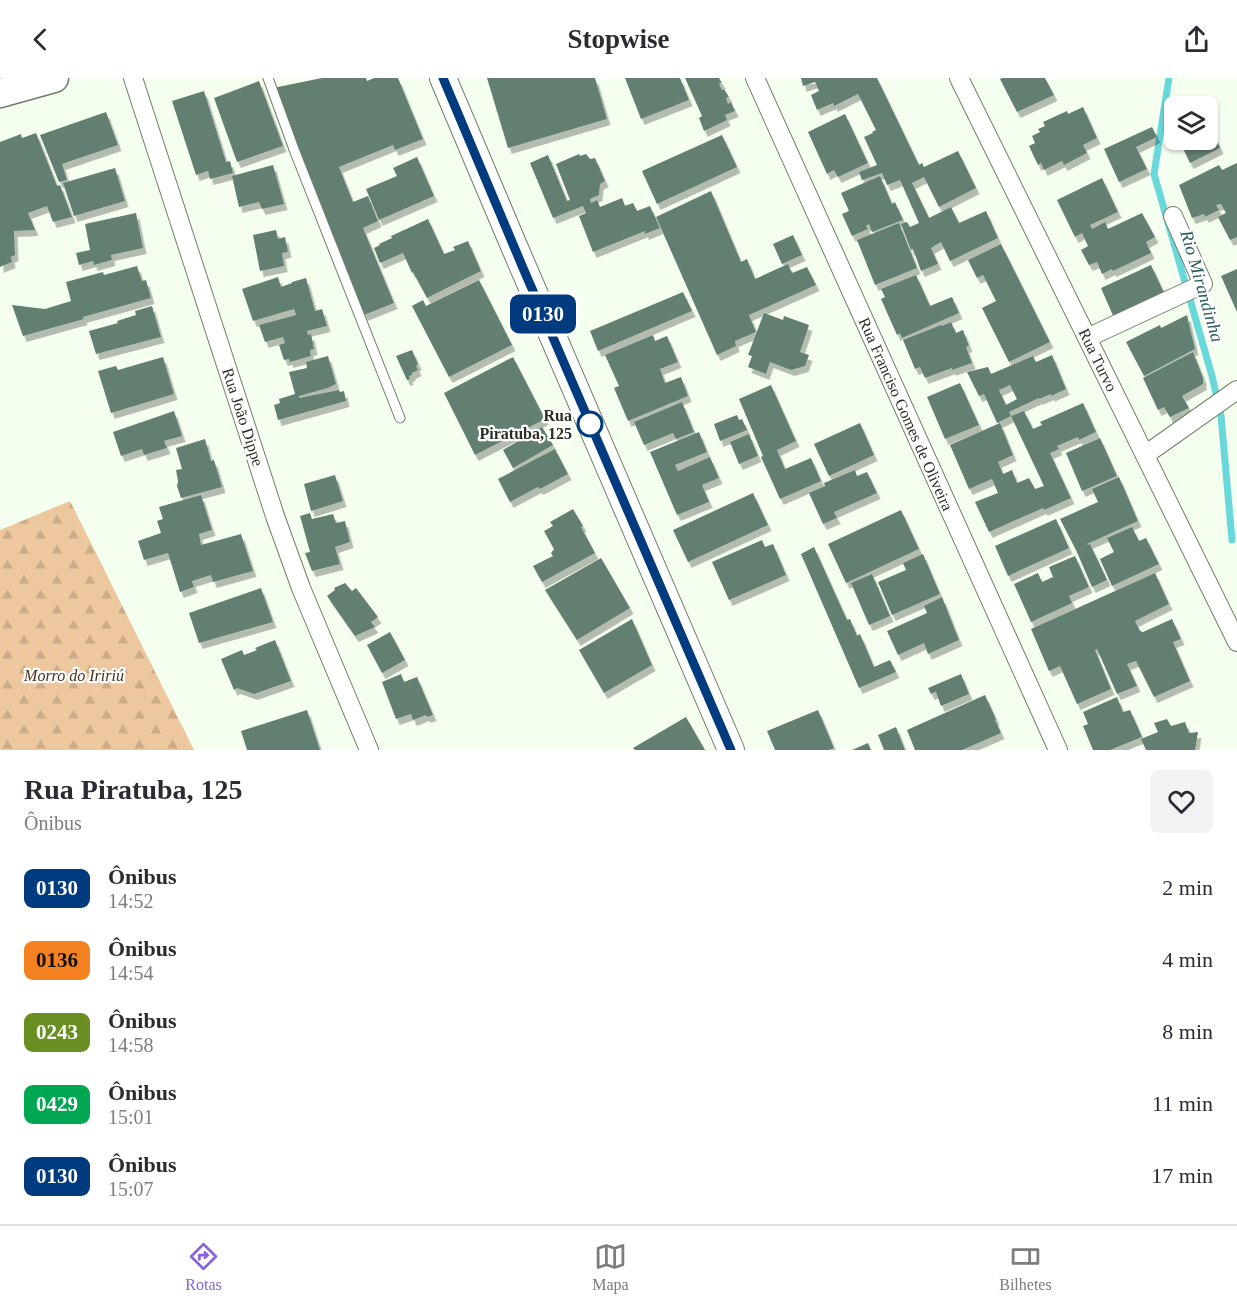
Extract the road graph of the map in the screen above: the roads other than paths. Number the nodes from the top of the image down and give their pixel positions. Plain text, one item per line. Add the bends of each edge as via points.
1 (133, 78) edge
2 (268, 78) edge
3 (443, 78) edge
4 (754, 78) edge
5 (959, 78) edge
6 (40, 80) edge
7 (0, 93) edge
8 (1173, 216) dead end
9 (1087, 338) junction
10 (1224, 399) edge
11 (400, 418) dead end
12 (1145, 455) junction
13 (1237, 642) edge
14 (369, 750) edge
15 (731, 750) edge
16 (1058, 750) edge

1 - 14 street, Rua João Dippe via 275,516
2 - 11 lane
3 - 15 main road
4 - 16 street, Rua Franciso Gomes de Oliveira
5 - 9 street, Rua Turvo
6 - 7 main road
8 - 9 street via 1203,285
9 - 12 street, Rua Turvo
10 - 12 street
12 - 13 street, Rua Turvo

